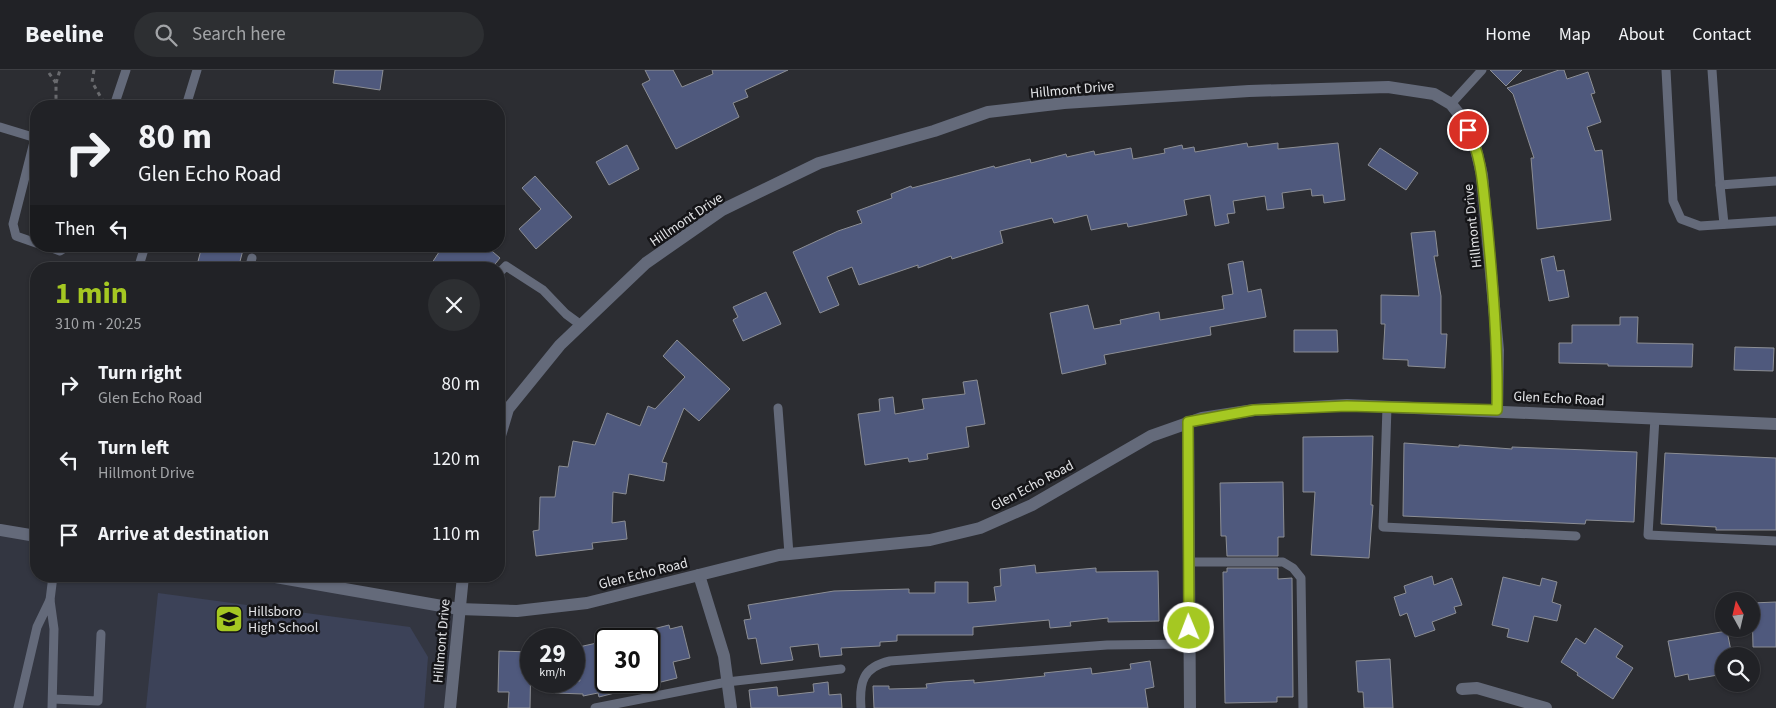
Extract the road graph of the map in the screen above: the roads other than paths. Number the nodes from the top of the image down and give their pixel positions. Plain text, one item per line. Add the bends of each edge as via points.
1 (126, 70) edge
2 (197, 70) edge
3 (1482, 70) edge
4 (1666, 70) edge
5 (1712, 70) edge
6 (116, 100) edge
7 (188, 100) edge
8 (1451, 104) junction
9 (0, 127) edge
10 (30, 136) edge
11 (30, 160) edge
12 (1776, 181) edge
13 (1720, 185) junction
14 (1776, 221) edge
15 (1724, 224) junction
16 (30, 241) edge
17 (252, 258) dead end
18 (251, 262) edge
19 (505, 267) edge
20 (581, 325) junction
21 (1387, 407) junction
22 (778, 408) dead end
23 (1497, 410) junction
24 (1655, 418) junction
25 (505, 420) edge
26 (1188, 422) junction
27 (1776, 424) edge
28 (0, 530) edge
29 (30, 535) edge
30 (1576, 536) dead end
31 (1776, 541) edge
32 (789, 554) junction
33 (1188, 562) junction
34 (699, 575) junction
35 (52, 582) edge
36 (304, 582) edge
37 (462, 582) edge
38 (50, 600) junction
39 (459, 609) junction
40 (101, 634) dead end
41 (1189, 644) junction
42 (841, 669) dead end
43 (727, 682) junction
44 (1462, 689) dead end
45 (53, 703) edge
46 (18, 708) edge
47 (450, 708) edge
48 (596, 708) edge
49 (731, 708) edge
50 (861, 708) edge
51 (1190, 708) edge
52 (1303, 708) edge
53 (1546, 708) edge

1 - 6 lane
2 - 7 lane
3 - 8 lane
4 - 15 lane via 1674,201 1681,219 1700,226
5 - 13 lane
8 - 20 street, Hillmont Drive via 1434,94 1388,87 1249,91 988,112 934,131 819,163 722,210 646,264
8 - 23 street, Hillmont Drive via 1474,141 1482,175 1498,350
9 - 10 lane
11 - 16 lane via 12,224 16,236
12 - 13 lane
13 - 15 lane
14 - 15 lane
17 - 18 lane
19 - 20 lane via 543,290
20 - 25 street, Hillmont Drive via 560,345 508,410
21 - 23 street, Glen Echo Road
21 - 26 street, Glen Echo Road via 1254,410
21 - 30 lane via 1383,527
22 - 32 lane
23 - 24 street, Glen Echo Road
24 - 27 street, Glen Echo Road
24 - 31 lane via 1648,535
26 - 32 street, Glen Echo Road via 1151,436 1032,505 980,528 930,540
26 - 33 street
28 - 29 street
32 - 34 street, Glen Echo Road
33 - 41 street
33 - 52 lane via 1283,562 1302,578
34 - 39 street, Glen Echo Road via 587,603 517,611
34 - 43 street via 724,656
35 - 38 lane
36 - 39 street, Glen Echo Road
37 - 39 street, Hillmont Drive
38 - 45 lane via 54,629
38 - 46 lane via 37,627
39 - 47 street, Hillmont Drive
40 - 45 lane via 98,701
41 - 50 lane via 1107,644 890,661 868,671 861,687
41 - 51 street
42 - 43 lane
43 - 48 lane
43 - 49 street
44 - 53 street via 1476,688

